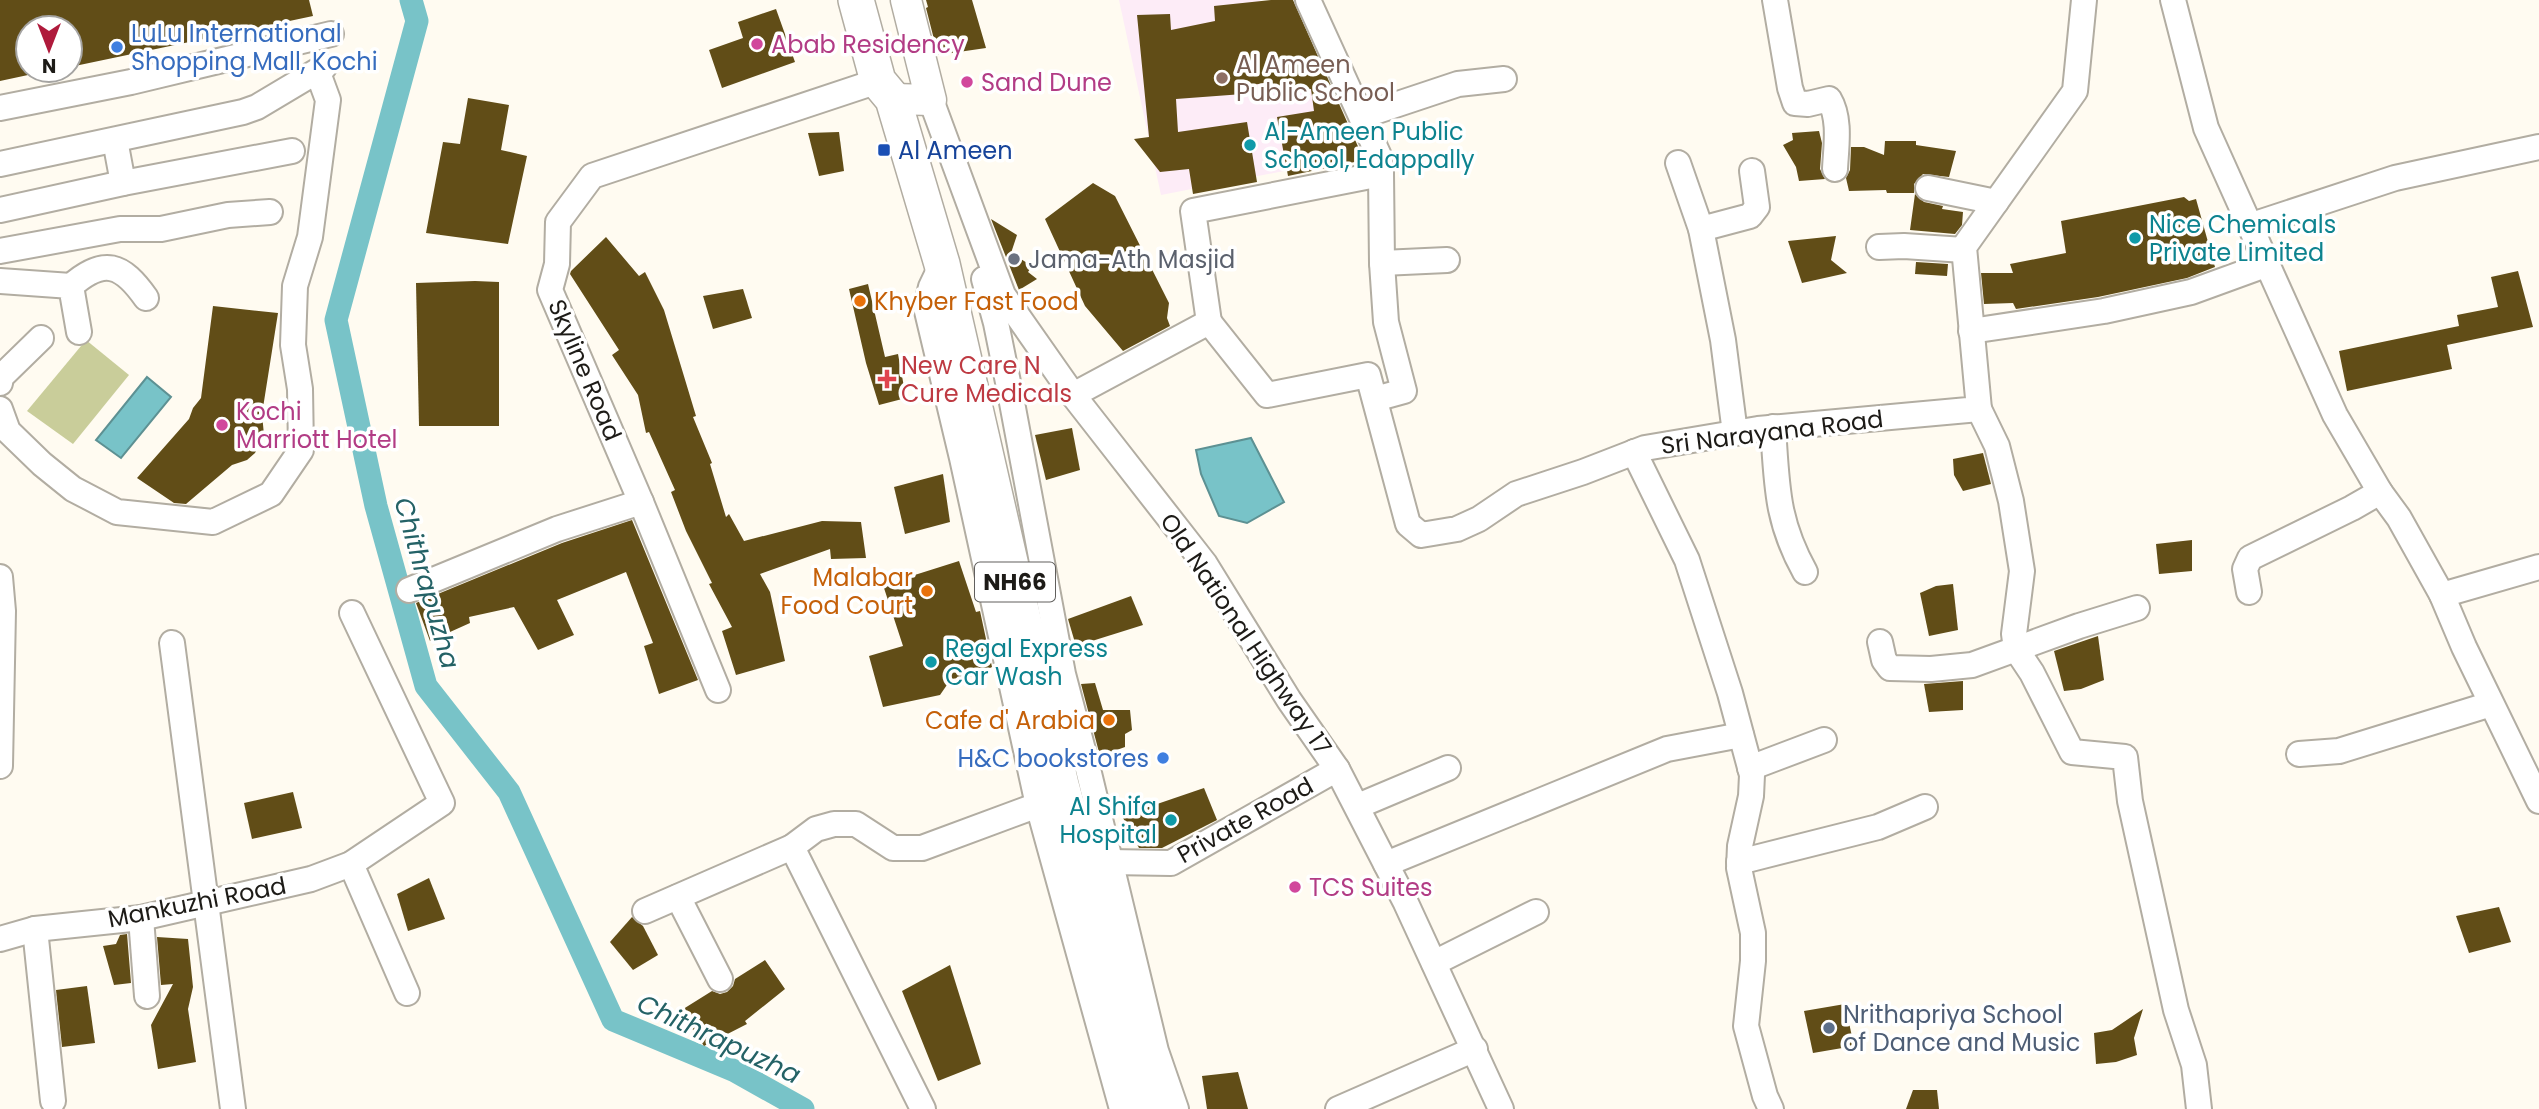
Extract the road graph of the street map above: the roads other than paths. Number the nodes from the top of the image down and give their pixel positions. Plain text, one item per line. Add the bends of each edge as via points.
1 (856, 0) edge
2 (877, 0) edge
3 (906, 0) edge
4 (1308, 0) edge
5 (1775, 0) edge
6 (2084, 0) edge
7 (2173, 0) edge
8 (331, 34) dead end
9 (1504, 79) dead end
10 (886, 90) junction
11 (931, 100) junction
12 (0, 108) edge
13 (1362, 116) junction
14 (904, 134) junction
15 (114, 140) junction
16 (2539, 147) edge
17 (292, 151) dead end
18 (1678, 163) dead end
19 (0, 164) edge
20 (1835, 169) dead end
21 (1752, 170) dead end
22 (1381, 174) junction
23 (123, 183) junction
24 (1928, 188) dead end
25 (1996, 202) junction
26 (0, 209) edge
27 (270, 212) dead end
28 (2249, 226) junction
29 (1701, 229) junction
30 (1879, 247) dead end
31 (0, 250) edge
32 (1964, 250) junction
33 (1447, 260) dead end
34 (1382, 263) junction
35 (942, 264) junction
36 (2268, 264) junction
37 (0, 281) edge
38 (71, 286) junction
39 (146, 298) dead end
40 (1209, 322) junction
41 (1971, 331) junction
42 (79, 332) dead end
43 (41, 338) dead end
44 (0, 383) edge
45 (1073, 396) junction
46 (1375, 399) junction
47 (0, 408) edge
48 (1979, 409) junction
49 (1773, 427) junction
50 (1735, 433) junction
51 (1634, 452) junction
52 (2380, 492) junction
53 (641, 502) junction
54 (2539, 568) edge
55 (1805, 572) dead end
56 (0, 578) edge
57 (409, 590) dead end
58 (2249, 592) dead end
59 (2442, 595) junction
60 (2137, 608) dead end
61 (352, 613) dead end
62 (1880, 642) dead end
63 (2, 643) edge
64 (172, 643) dead end
65 (2016, 649) junction
66 (718, 691) dead end
67 (2491, 704) junction
68 (1741, 735) junction
69 (1824, 740) dead end
70 (2300, 754) dead end
71 (0, 766) edge
72 (1448, 768) dead end
73 (1750, 768) junction
74 (1337, 769) junction
75 (2539, 801) edge
76 (1038, 805) junction
77 (1358, 806) junction
78 (1925, 807) dead end
79 (792, 847) junction
80 (1110, 862) junction
81 (1739, 862) junction
82 (351, 864) junction
83 (1386, 864) junction
84 (678, 897) junction
85 (205, 903) junction
86 (645, 911) dead end
87 (1536, 912) dead end
88 (141, 918) junction
89 (35, 929) junction
90 (0, 939) edge
91 (1434, 963) junction
92 (720, 979) dead end
93 (407, 993) dead end
94 (147, 996) dead end
95 (1475, 1049) junction
96 (52, 1101) dead end
97 (233, 1109) edge
98 (923, 1109) edge
99 (1122, 1109) edge
100 (1150, 1109) edge
101 (1176, 1109) edge
102 (1338, 1109) edge
103 (1501, 1109) edge
104 (1771, 1109) edge
105 (2199, 1109) edge

1 - 10 highway, NH66
2 - 10 highway, NH66 via 897,77
3 - 11 main road, Old National Highway 17
4 - 13 street
5 - 20 street via 1796,103 1829,99 1833,105
6 - 25 street via 2076,91
7 - 28 street via 2206,128
8 - 12 street
9 - 13 street via 1458,84
10 - 11 main road
10 - 14 highway, NH66
10 - 53 street, Skyline Road via 592,176 558,222 557,264 550,290
11 - 45 street, Old National Highway 17 via 1003,296
13 - 22 street via 1380,158
14 - 35 highway, NH66
14 - 80 street via 939,153 986,287 1063,674
15 - 19 street
15 - 23 street
15 - 47 street via 243,112 322,74 328,100 310,237 295,286 293,345 300,388 301,450 271,494 213,523 117,512 72,489 42,464 8,430
16 - 28 street via 2395,178
17 - 23 street
18 - 29 street
21 - 29 street via 1757,207 1750,216
22 - 34 street
22 - 40 street via 1193,211
23 - 26 street
24 - 25 street
25 - 32 street
27 - 31 street via 228,215 161,229 120,229
28 - 36 street
29 - 50 street
30 - 32 street
32 - 41 street
33 - 34 street
34 - 46 street via 1386,322 1404,391
35 - 76 street via 926,307
35 - 100 highway, NH66 via 1061,785
36 - 41 street via 2191,292 2104,311
36 - 52 street via 2335,415
37 - 38 street
38 - 39 street via 87,272 107,267 131,277
38 - 42 street
40 - 45 street
40 - 46 street, Sri Narayana Road via 1267,395 1368,375
41 - 48 street
43 - 44 street
45 - 74 street, Old National Highway 17 via 1205,565
46 - 51 street, Sri Narayana Road via 1408,524 1421,535 1457,529 1516,494
48 - 49 street, Sri Narayana Road
48 - 65 street via 1997,446 2022,571
49 - 50 street, Sri Narayana Road
49 - 55 street via 1781,515
50 - 51 street, Sri Narayana Road
51 - 68 street via 1687,560
52 - 58 street via 2249,558 2245,569
52 - 59 street
53 - 57 street via 557,529
53 - 66 street, Skyline Road
54 - 59 street
56 - 63 street
59 - 67 street
60 - 65 street
61 - 82 street, Mankuzhi Road via 442,803
62 - 65 street via 1890,668 1972,665
63 - 71 street
64 - 85 street
65 - 105 street via 2072,752 2125,757 2130,800 2176,1010 2194,1065
67 - 70 street via 2339,751
67 - 75 street
68 - 73 street
68 - 83 street via 1667,750
69 - 73 street
72 - 77 street
73 - 81 street via 1751,796
74 - 77 street, Old National Highway 17
74 - 80 street, Private Road via 1171,863
76 - 79 street via 922,848 893,848 856,824 816,829
76 - 99 street
77 - 83 street, Old National Highway 17
78 - 81 street via 1878,827
79 - 84 street
79 - 98 street
80 - 101 street via 1156,1051
81 - 104 street via 1754,933 1745,1027
82 - 85 street, Mankuzhi Road via 311,879
82 - 93 street
83 - 91 street, Old National Highway 17
84 - 86 street
84 - 92 street
85 - 88 street, Mankuzhi Road
85 - 97 street
87 - 91 street
88 - 89 street, Mankuzhi Road
88 - 94 street
89 - 90 street, Mankuzhi Road
89 - 96 street
91 - 95 street, Old National Highway 17
95 - 102 street
95 - 103 street, Old National Highway 17

